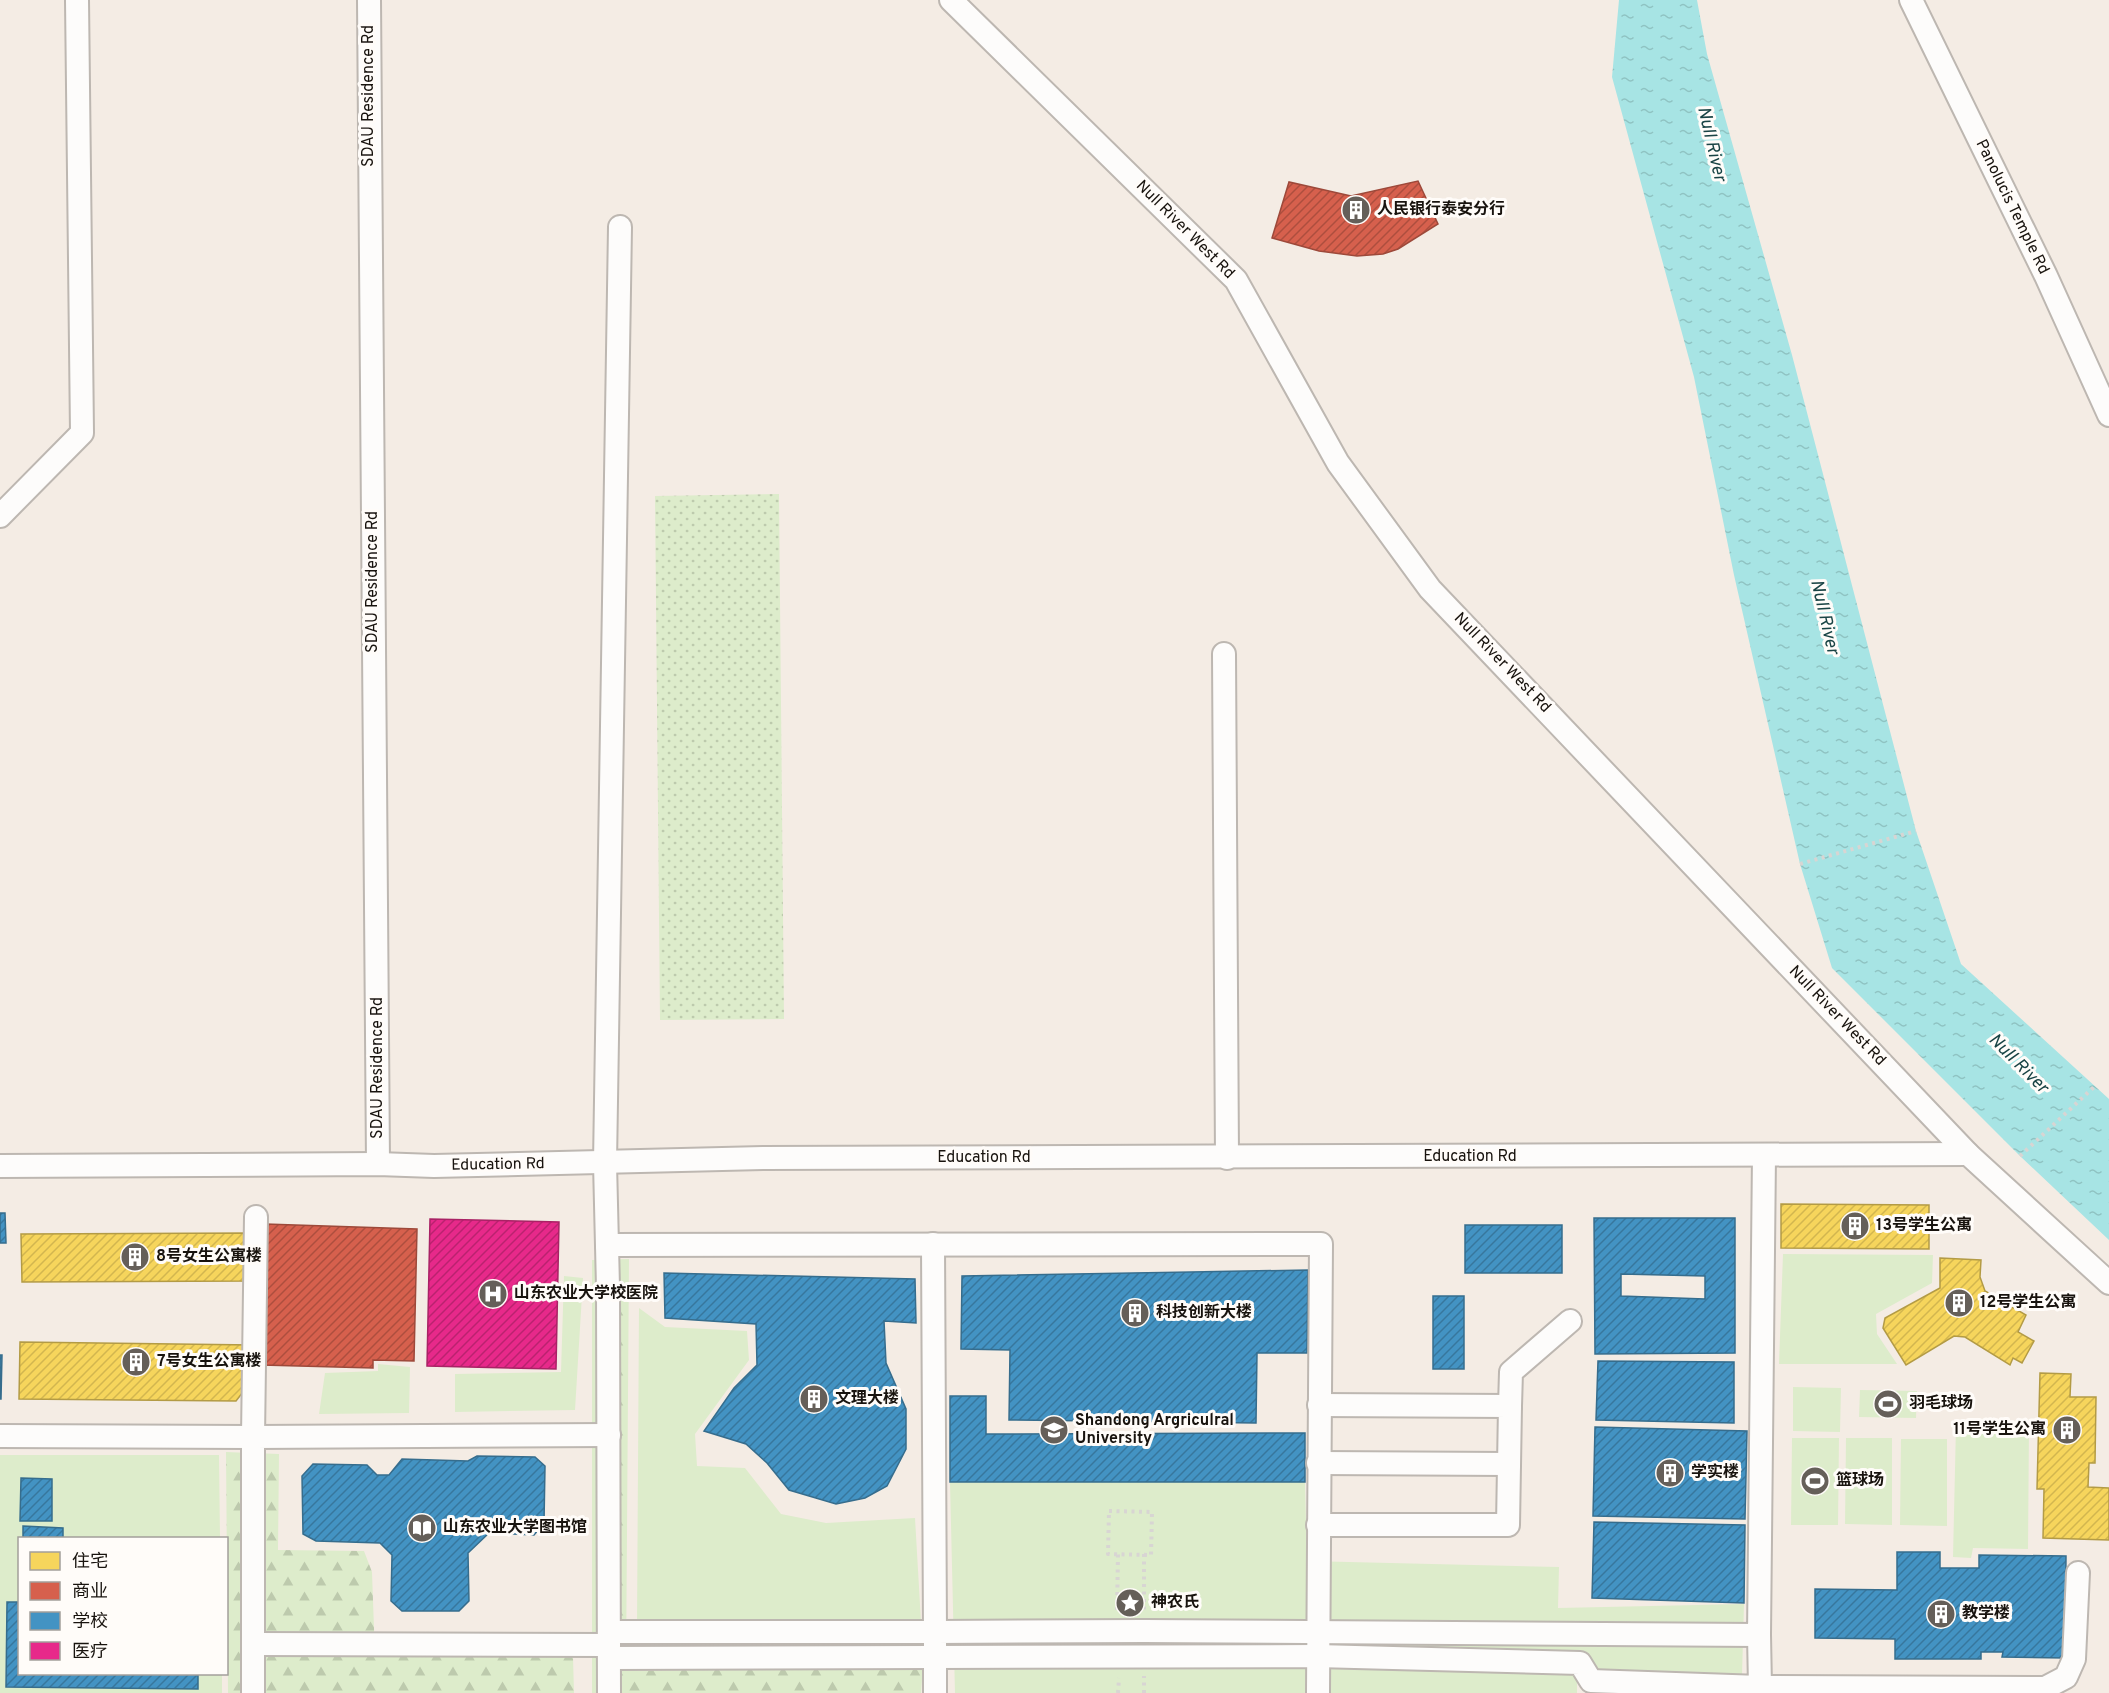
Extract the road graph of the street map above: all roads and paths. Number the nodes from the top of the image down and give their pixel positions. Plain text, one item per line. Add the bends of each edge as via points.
1 (77, 0) edge
2 (369, 0) edge
3 (951, 0) edge
4 (1911, 0) edge
5 (620, 227) dead end
6 (2108, 412) edge
7 (0, 516) edge
8 (1224, 654) dead end
9 (1916, 831) dead end
10 (1800, 864) dead end
11 (2095, 1086) dead end
12 (1968, 1154) junction
13 (1764, 1155) junction
14 (2020, 1156) dead end
15 (1227, 1158) junction
16 (605, 1163) junction
17 (378, 1164) junction
18 (0, 1166) edge
19 (256, 1217) dead end
20 (607, 1245) junction
21 (933, 1245) junction
22 (2109, 1283) edge
23 (1570, 1321) dead end
24 (1319, 1405) junction
25 (1510, 1406) junction
26 (609, 1435) junction
27 (0, 1436) edge
28 (253, 1437) junction
29 (1318, 1463) junction
30 (1509, 1464) junction
31 (1109, 1511) joint
32 (1318, 1525) junction
33 (2078, 1573) dead end
34 (935, 1632) junction
35 (1317, 1632) junction
36 (1759, 1635) junction
37 (254, 1644) junction
38 (609, 1645) junction
39 (1317, 1656) junction
40 (935, 1657) junction
41 (1760, 1690) edge
42 (253, 1693) edge
43 (609, 1693) edge
44 (935, 1693) edge
45 (1318, 1693) edge

1 - 7 street via 82,433
2 - 17 street, SDAU Residence Rd
3 - 12 street, Null River West Rd via 1236,280 1338,463 1430,589
4 - 6 street, Panolucis Temple Rd
5 - 16 street
8 - 15 street
9 - 10 path
11 - 14 path
12 - 13 street, Education Rd
12 - 22 street, Null River West Rd
13 - 15 street, Education Rd
13 - 36 street
15 - 16 street, Education Rd via 763,1158
16 - 17 street, Education Rd
16 - 20 street
17 - 18 street, Education Rd
19 - 28 street
20 - 21 street
20 - 26 street
21 - 24 street via 1320,1244
21 - 34 street
23 - 25 street via 1510,1372
24 - 25 street
24 - 29 street
25 - 30 street
26 - 28 street
26 - 38 street
27 - 28 street
28 - 37 street
29 - 30 street
29 - 32 street
30 - 32 street via 1508,1525
31 - 31 path via 1108,1554 1151,1555 1152,1512
32 - 35 street
33 - 41 street via 2074,1659 2066,1677 2045,1688
34 - 35 street
34 - 38 street
34 - 40 street
35 - 36 street
35 - 39 street
36 - 41 street
37 - 38 street
37 - 42 street
38 - 40 street
38 - 43 street
39 - 40 street
39 - 41 street via 1581,1663 1591,1681
39 - 45 street
40 - 44 street

